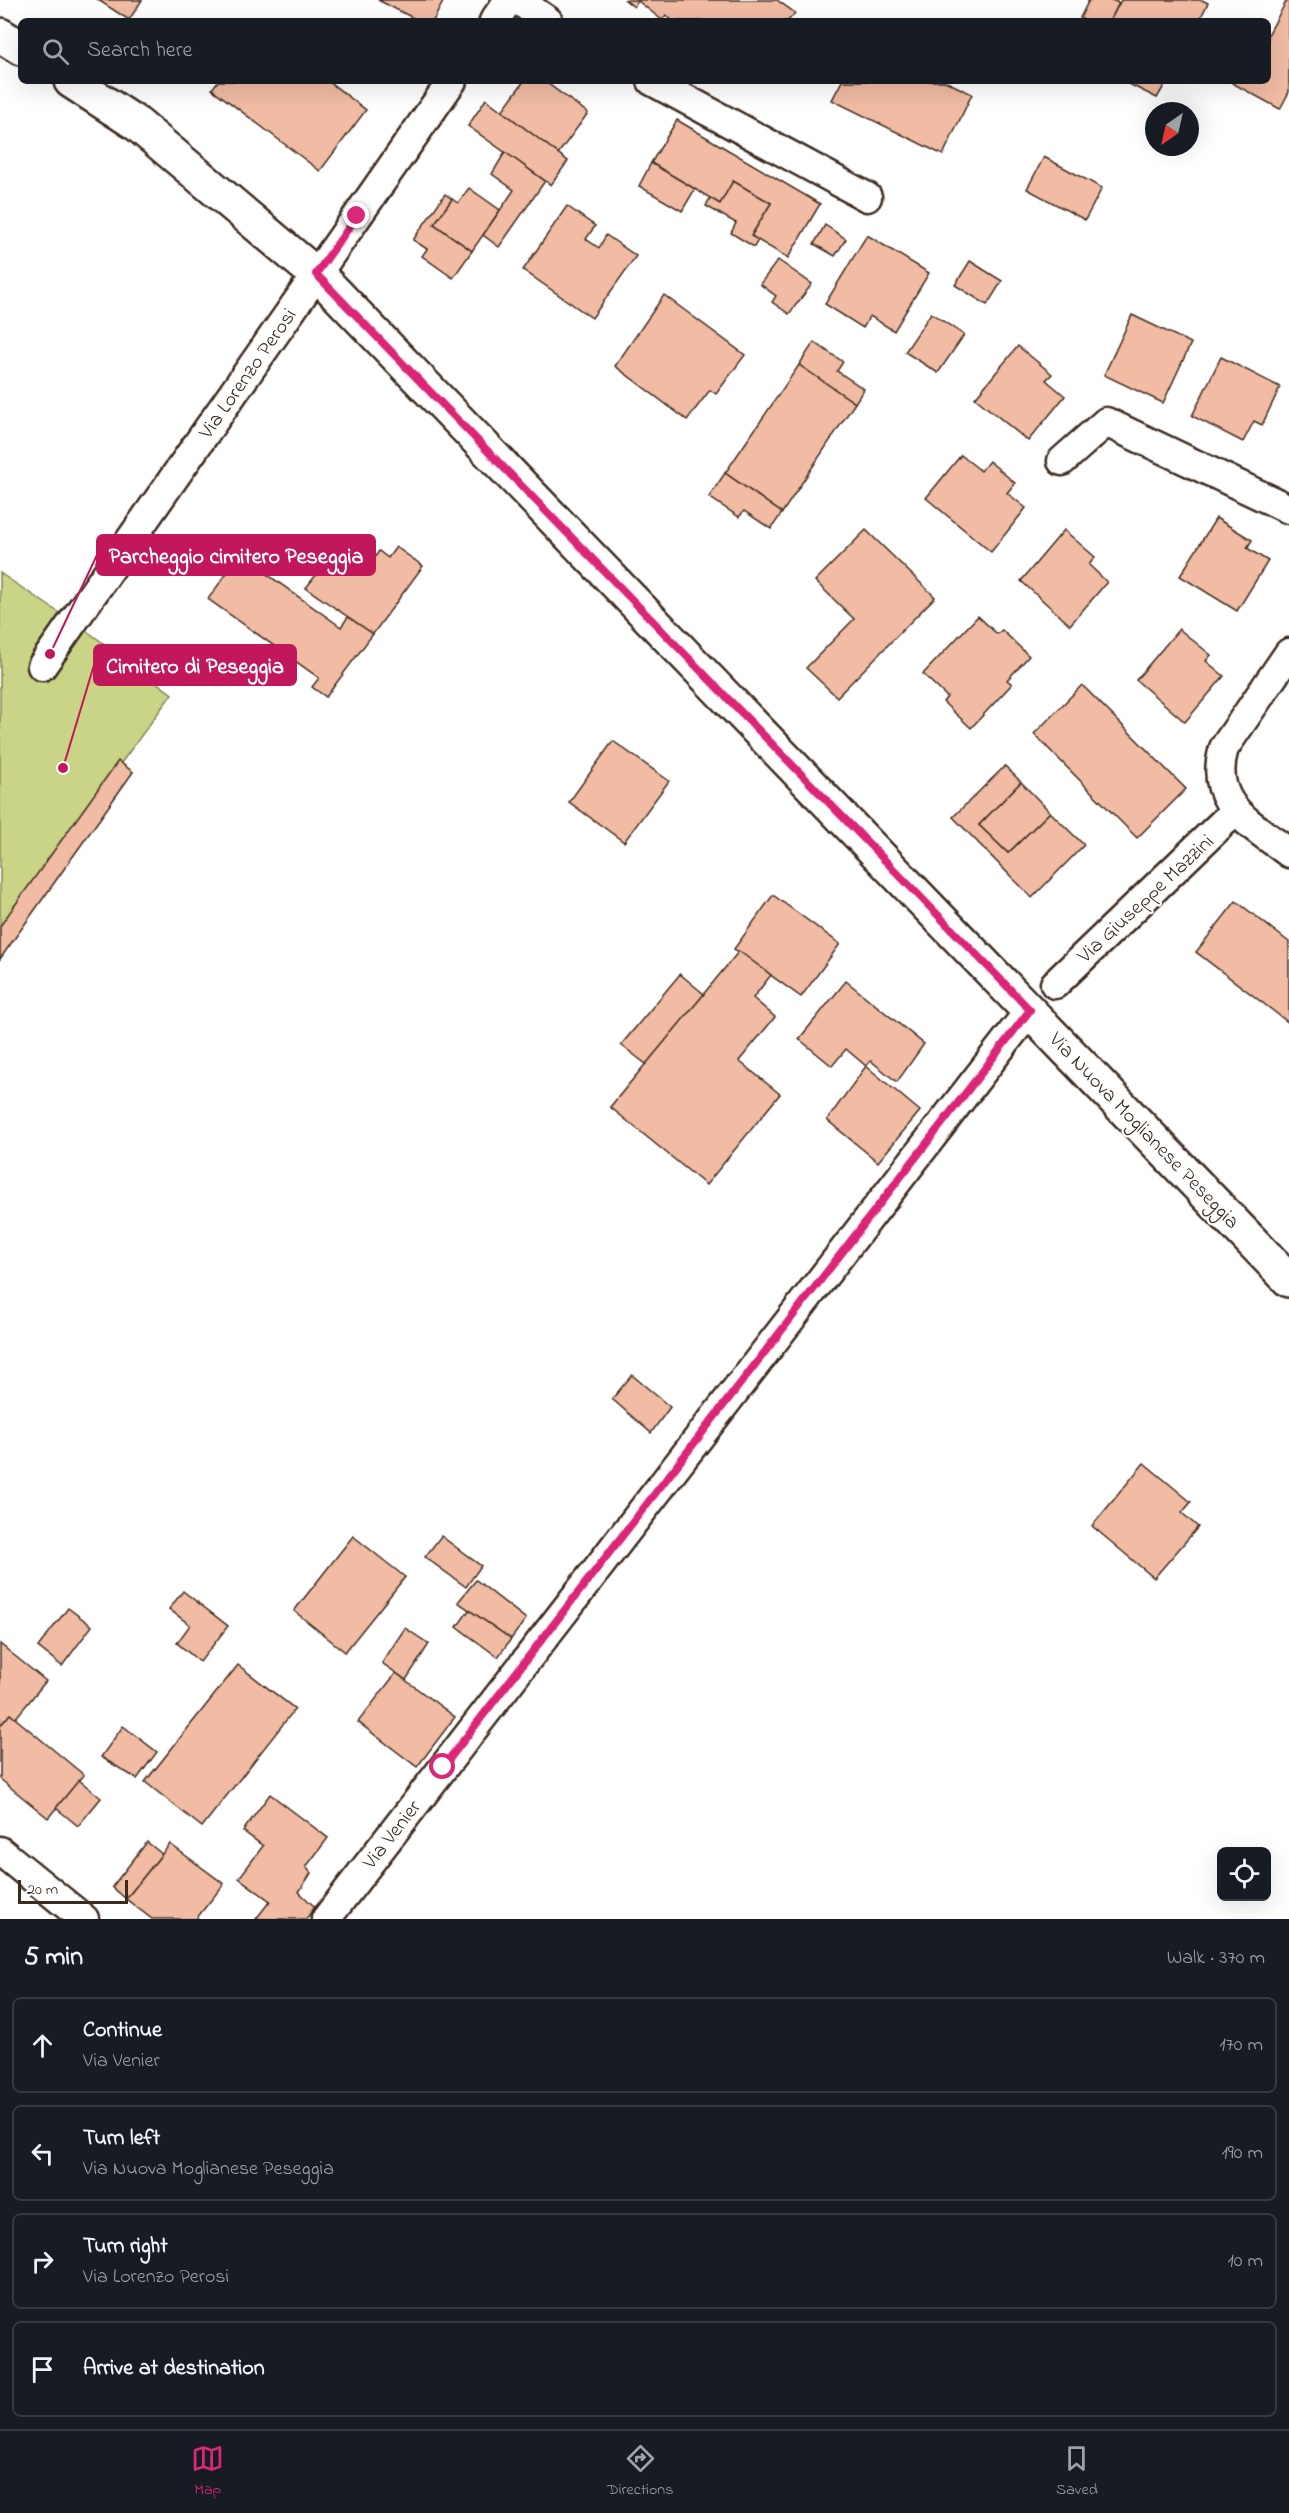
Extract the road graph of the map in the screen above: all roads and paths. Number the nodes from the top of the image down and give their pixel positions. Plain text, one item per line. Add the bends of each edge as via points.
1 (509, 0) edge
2 (518, 0) edge
3 (496, 18) edge
4 (544, 18) edge
5 (0, 35) edge
6 (18, 46) edge
7 (76, 84) edge
8 (450, 84) edge
9 (658, 84) edge
10 (867, 197) dead end
11 (316, 274) junction
12 (1062, 461) dead end
13 (1289, 509) edge
14 (1289, 654) edge
15 (42, 666) dead end
16 (1235, 811) junction
17 (1289, 853) edge
18 (1055, 984) dead end
19 (1030, 1010) junction
20 (1289, 1280) edge
21 (0, 1851) edge
22 (84, 1919) edge
23 (326, 1919) edge

1 - 3 street
2 - 4 street
5 - 6 main road
7 - 11 main road, Via Nuova Moglianese Peseggia via 137,124
8 - 11 street, Via Lorenzo Perosi
9 - 10 street
11 - 15 street, Via Lorenzo Perosi
11 - 19 main road, Via Nuova Moglianese Peseggia
12 - 13 street via 1106,422
14 - 16 street via 1224,748 1219,779
16 - 17 street
16 - 18 street, Via Giuseppe Mazzini
19 - 20 main road, Via Nuova Moglianese Peseggia
19 - 23 street, Via Venier
21 - 22 street

